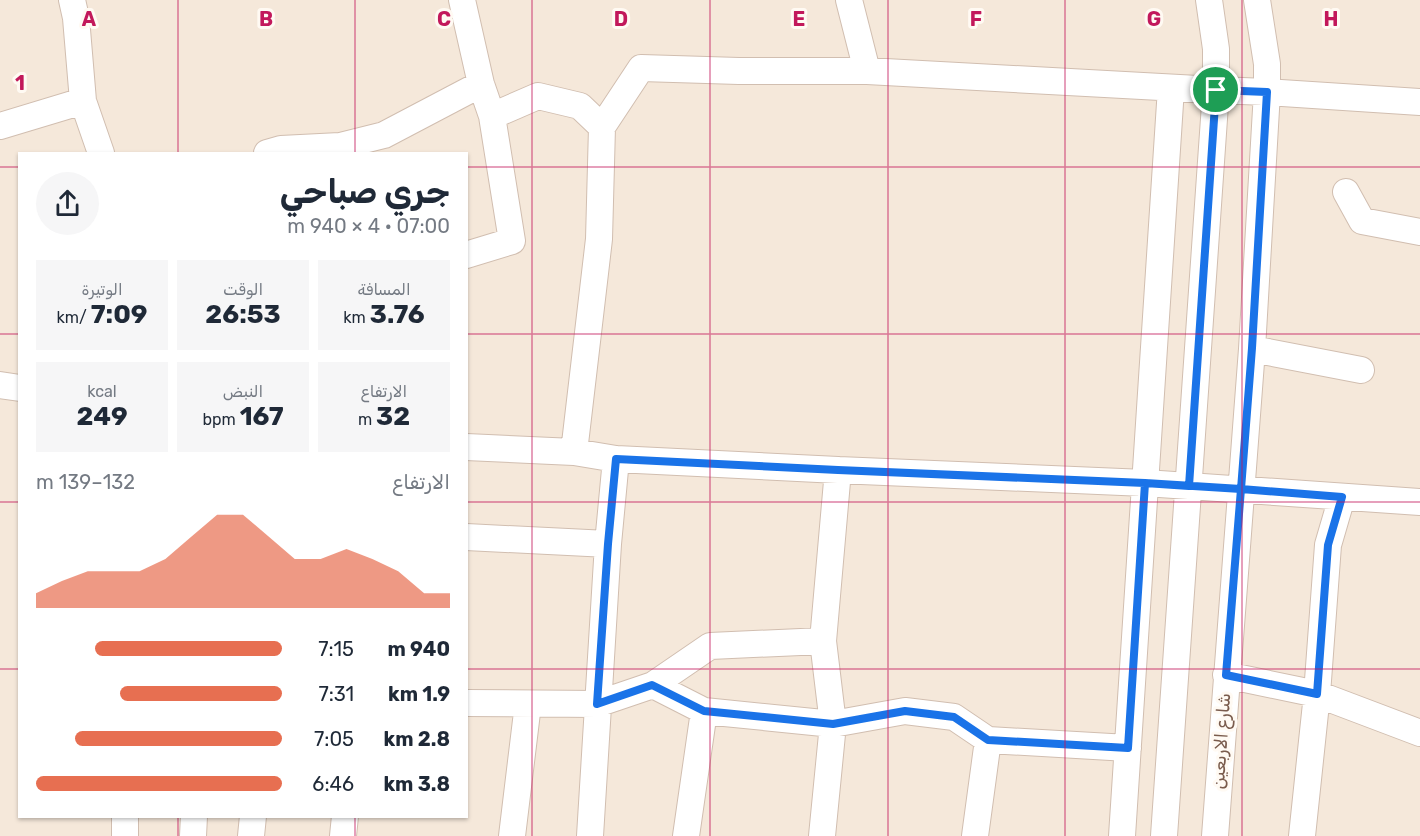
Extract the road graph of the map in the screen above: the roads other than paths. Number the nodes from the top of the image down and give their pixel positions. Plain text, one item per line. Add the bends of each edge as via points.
1 (72, 0) edge
2 (462, 0) edge
3 (849, 0) edge
4 (1209, 0) edge
5 (1257, 0) edge
6 (867, 71) junction
7 (481, 84) junction
8 (1171, 88) junction
9 (1216, 90) junction
10 (1267, 92) junction
11 (83, 101) junction
12 (1420, 102) edge
13 (492, 116) junction
14 (0, 126) edge
15 (602, 127) junction
16 (340, 150) edge
17 (101, 152) edge
18 (270, 152) edge
19 (1346, 192) dead end
20 (1420, 232) edge
21 (468, 254) edge
22 (1252, 348) junction
23 (1361, 370) dead end
24 (0, 385) edge
25 (18, 388) edge
26 (468, 447) edge
27 (574, 452) junction
28 (616, 459) junction
29 (838, 470) junction
30 (1145, 483) junction
31 (1189, 486) junction
32 (1241, 489) junction
33 (1342, 497) junction
34 (1420, 502) edge
35 (468, 537) edge
36 (608, 544) junction
37 (823, 640) junction
38 (1226, 675) junction
39 (652, 685) junction
40 (1317, 694) junction
41 (468, 703) edge
42 (528, 704) junction
43 (597, 704) junction
44 (704, 711) junction
45 (833, 724) junction
46 (1420, 733) edge
47 (988, 740) junction
48 (1128, 748) junction
49 (124, 818) edge
50 (194, 818) edge
51 (253, 818) edge
52 (345, 818) edge
53 (124, 836) edge
54 (193, 836) edge
55 (251, 836) edge
56 (343, 836) edge
57 (512, 836) edge
58 (590, 836) edge
59 (686, 836) edge
60 (822, 836) edge
61 (975, 836) edge
62 (1122, 836) edge
63 (1164, 836) edge
64 (1215, 836) edge
65 (1302, 836) edge

1 - 11 street
2 - 7 street
3 - 6 street
4 - 9 street via 1216,49
5 - 10 street, شارع الاربعين via 1267,64
6 - 8 street
6 - 15 street via 641,68
7 - 13 street
7 - 16 street via 384,135
8 - 9 street
8 - 30 street
9 - 10 street
9 - 31 street
10 - 12 street
10 - 22 street, شارع الاربعين
11 - 14 street
11 - 17 street
13 - 15 street via 538,96 580,106
13 - 21 street via 512,241
15 - 27 street via 599,239
16 - 18 street
19 - 20 street via 1362,221
22 - 23 street
22 - 32 street, شارع الاربعين
24 - 25 street
26 - 27 street
27 - 28 street
28 - 29 street
28 - 36 street
29 - 30 street
29 - 37 street
30 - 31 street
30 - 48 street
31 - 32 street
31 - 63 street
32 - 33 street
32 - 38 street, شارع الاربعين
33 - 34 street
33 - 40 street via 1328,545
35 - 36 street
36 - 43 street
37 - 39 street via 710,646
37 - 45 street
38 - 40 street
38 - 64 street, شارع الاربعين
39 - 43 street
39 - 44 street
40 - 46 street
40 - 65 street
41 - 42 street
42 - 43 street
42 - 57 street
43 - 58 street
44 - 45 street
44 - 59 street
45 - 47 street via 905,711 954,717
45 - 60 street
47 - 48 street
47 - 61 street
48 - 62 street
49 - 53 street
50 - 54 street
51 - 55 street
52 - 56 street

